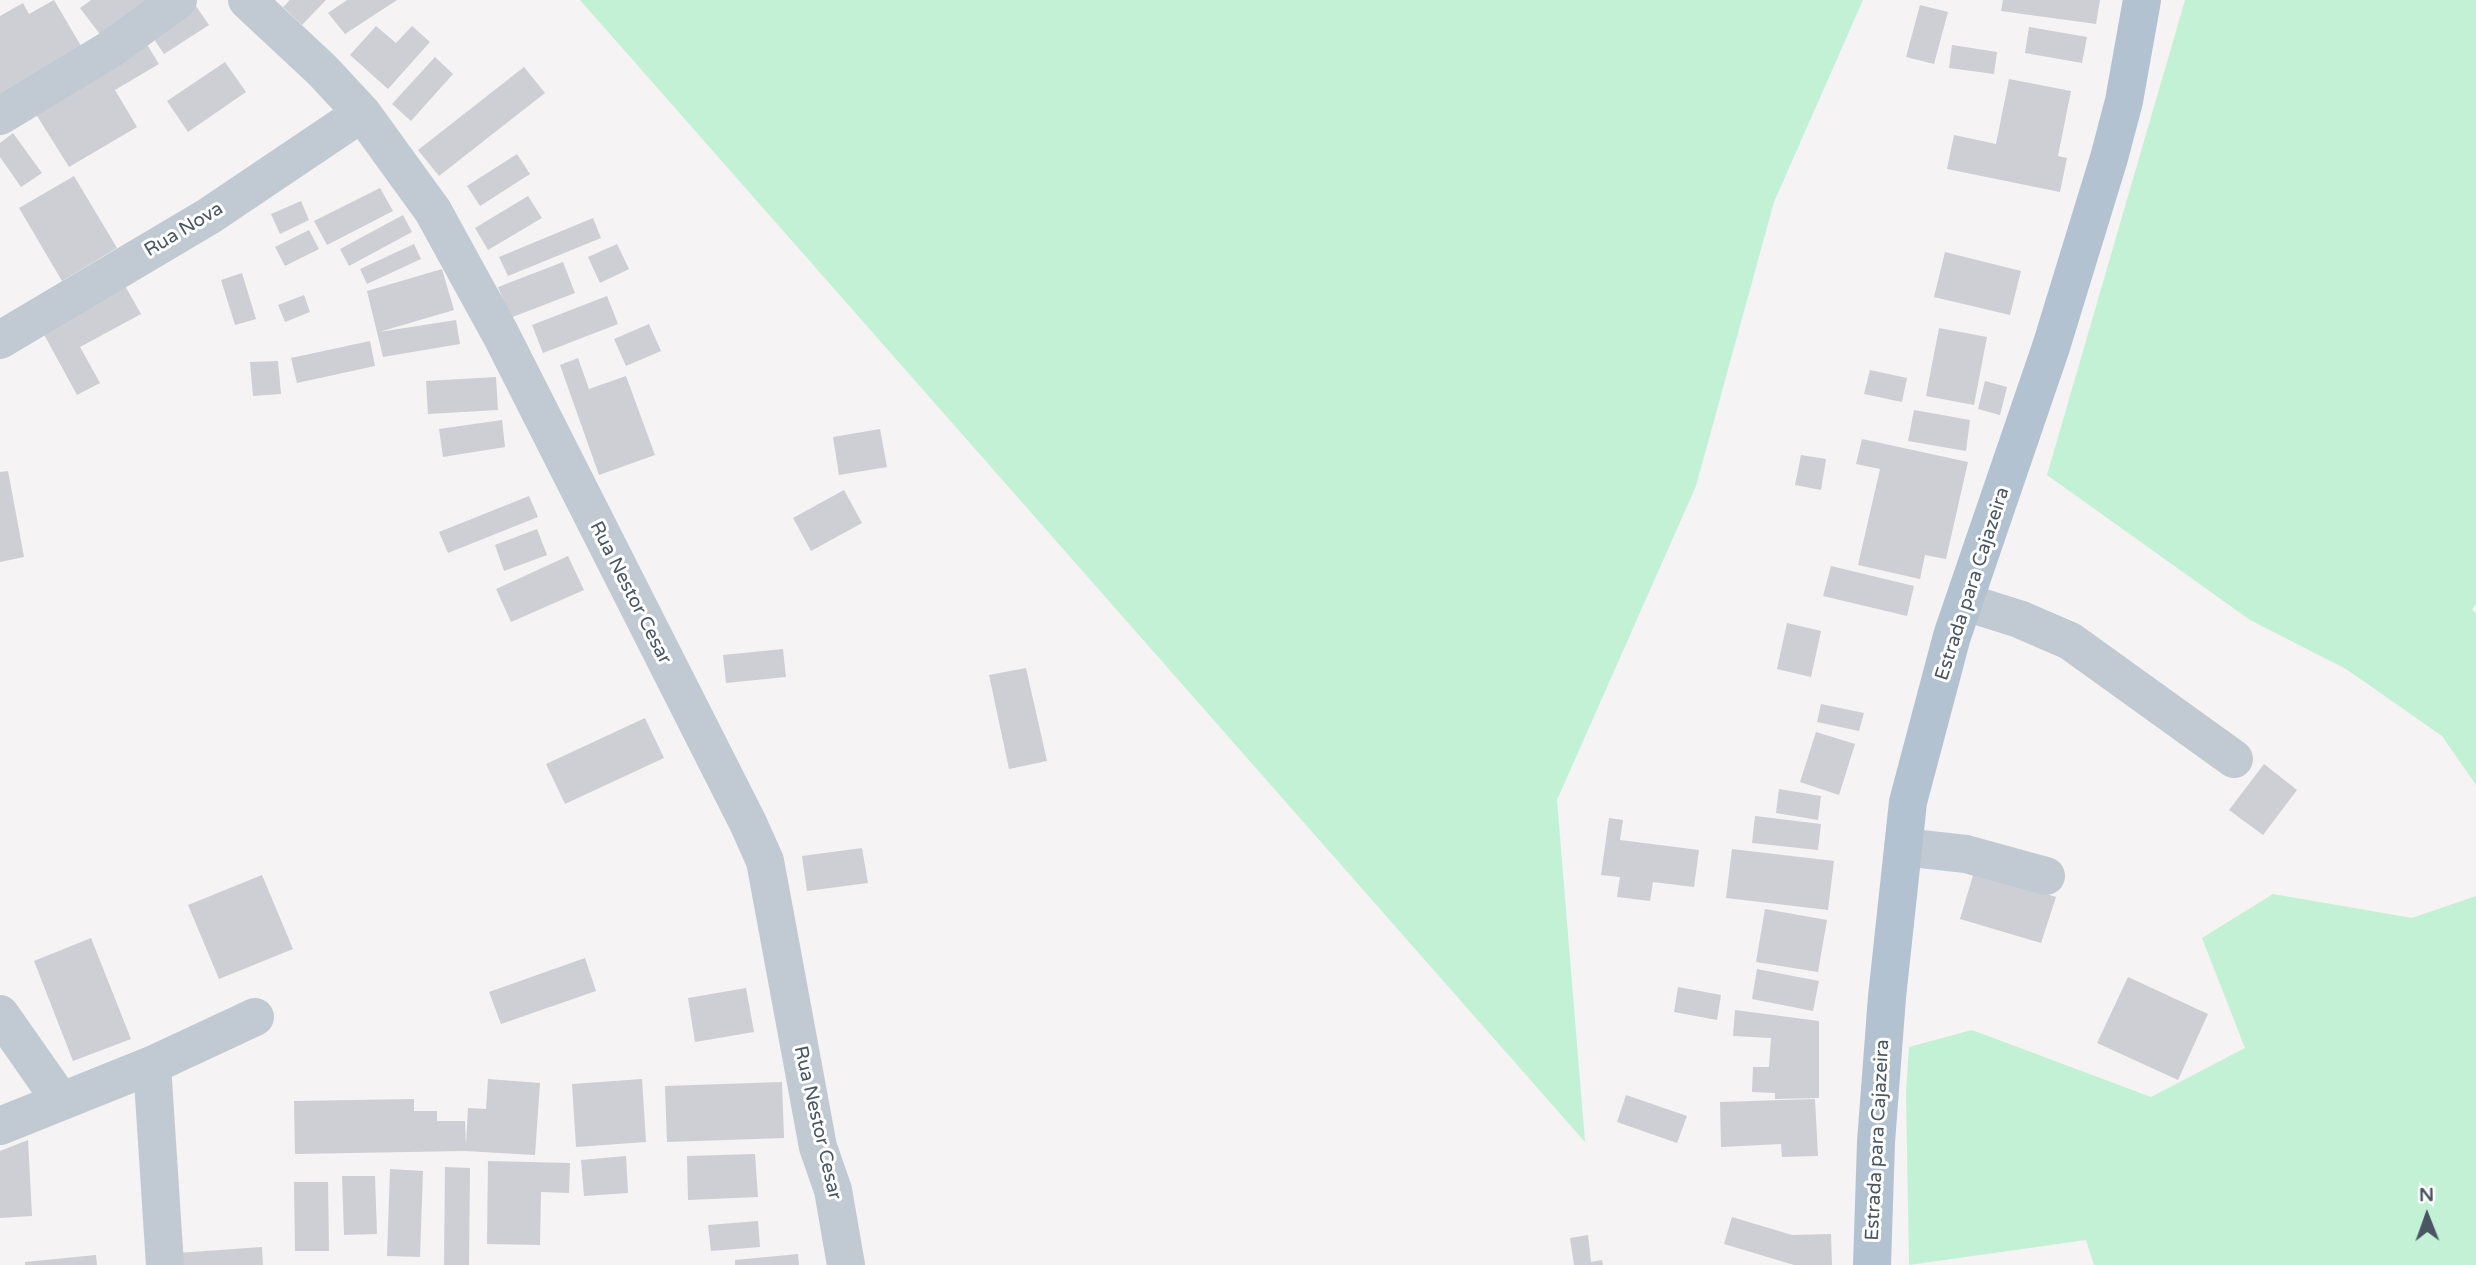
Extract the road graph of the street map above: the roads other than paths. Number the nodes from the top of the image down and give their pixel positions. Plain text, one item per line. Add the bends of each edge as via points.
1 (178, 0) edge
2 (247, 0) edge
3 (2142, 0) edge
4 (362, 113) junction
5 (0, 116) edge
6 (0, 340) edge
7 (1965, 602) junction
8 (2234, 759) dead end
9 (1903, 847) junction
10 (2046, 876) dead end
11 (0, 1014) edge
12 (255, 1017) dead end
13 (152, 1065) junction
14 (61, 1101) junction
15 (0, 1126) edge
16 (165, 1265) edge
17 (846, 1265) edge
18 (1872, 1265) edge

1 - 5 street via 109,50
2 - 4 street, Rua Nestor Cesar
3 - 7 main road, Estrada para Cajazeira via 2109,158
4 - 6 street, Rua Nova via 209,216
4 - 17 street, Rua Nestor Cesar via 433,211 501,335 765,861 818,1147 833,1190
7 - 8 street via 2070,641
7 - 9 main road, Estrada para Cajazeira via 1908,803
9 - 10 street via 1966,854
9 - 18 main road, Estrada para Cajazeira via 1877,1129
11 - 14 street
12 - 13 street
13 - 14 street
13 - 16 street
14 - 15 street

